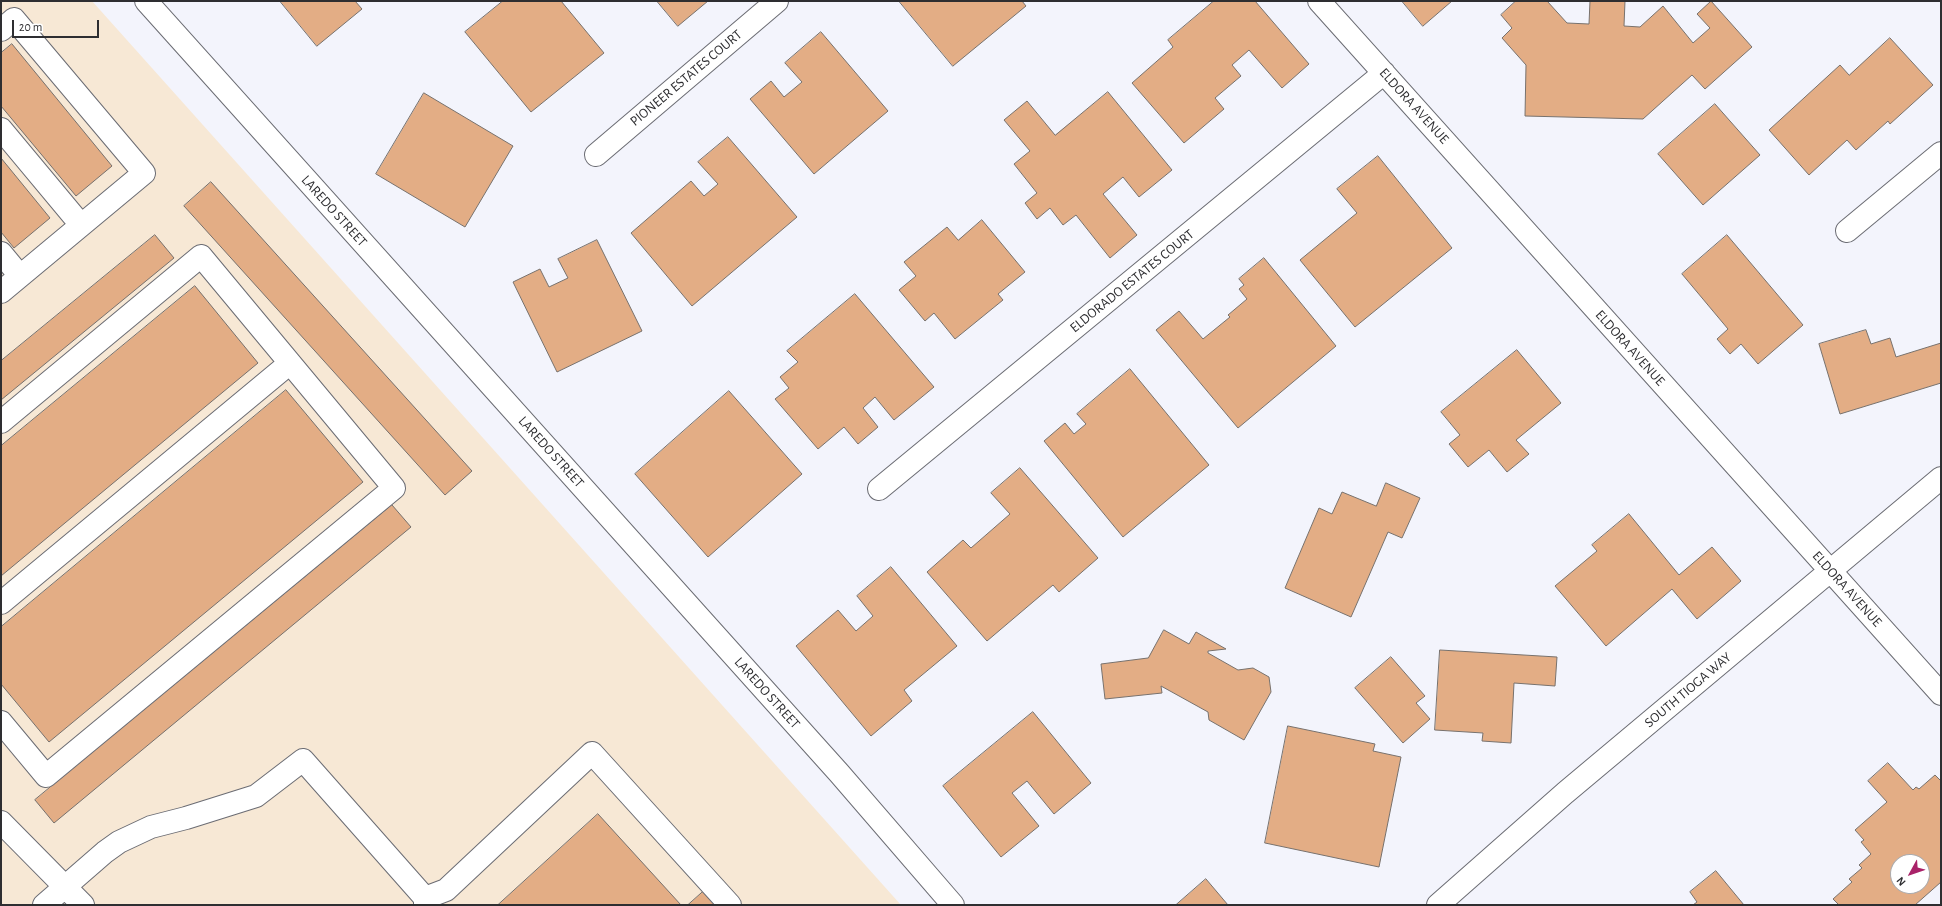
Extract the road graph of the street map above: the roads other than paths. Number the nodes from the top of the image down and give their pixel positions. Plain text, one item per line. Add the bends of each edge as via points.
1 (146, 1) edge
2 (776, 1) edge
3 (1319, 1) edge
4 (1, 30) edge
5 (1384, 73) junction
6 (1, 129) edge
7 (1941, 153) edge
8 (596, 155) dead end
9 (81, 225) junction
10 (1847, 231) dead end
11 (1, 253) edge
12 (20, 276) junction
13 (1, 292) edge
14 (290, 363) junction
15 (1, 422) edge
16 (1941, 478) edge
17 (879, 488) dead end
18 (1830, 570) junction
19 (1, 603) edge
20 (1941, 694) edge
21 (1, 722) edge
22 (1, 822) edge
23 (66, 886) junction
24 (425, 902) edge
25 (44, 905) edge
26 (83, 905) edge
27 (730, 905) edge
28 (953, 905) edge
29 (1438, 905) edge

1 - 28 street, LAREDO STREET via 839,773
2 - 8 street, PIONEER ESTATES COURT
3 - 5 street, ELDORA AVENUE
4 - 9 street via 14,19 144,173
5 - 17 street, ELDORADO ESTATES COURT
5 - 18 street, ELDORA AVENUE
6 - 9 street
7 - 10 street
9 - 12 street
11 - 12 street
12 - 13 street
14 - 15 street via 201,256
14 - 19 street
14 - 21 street via 394,488 46,776
16 - 18 street, SOUTH TIOGA WAY
18 - 20 street, ELDORA AVENUE
18 - 29 street, SOUTH TIOGA WAY via 1565,793
22 - 23 street
23 - 24 street via 119,842 151,827 256,796 303,760
23 - 25 street
23 - 26 street
24 - 27 street via 446,890 592,754

